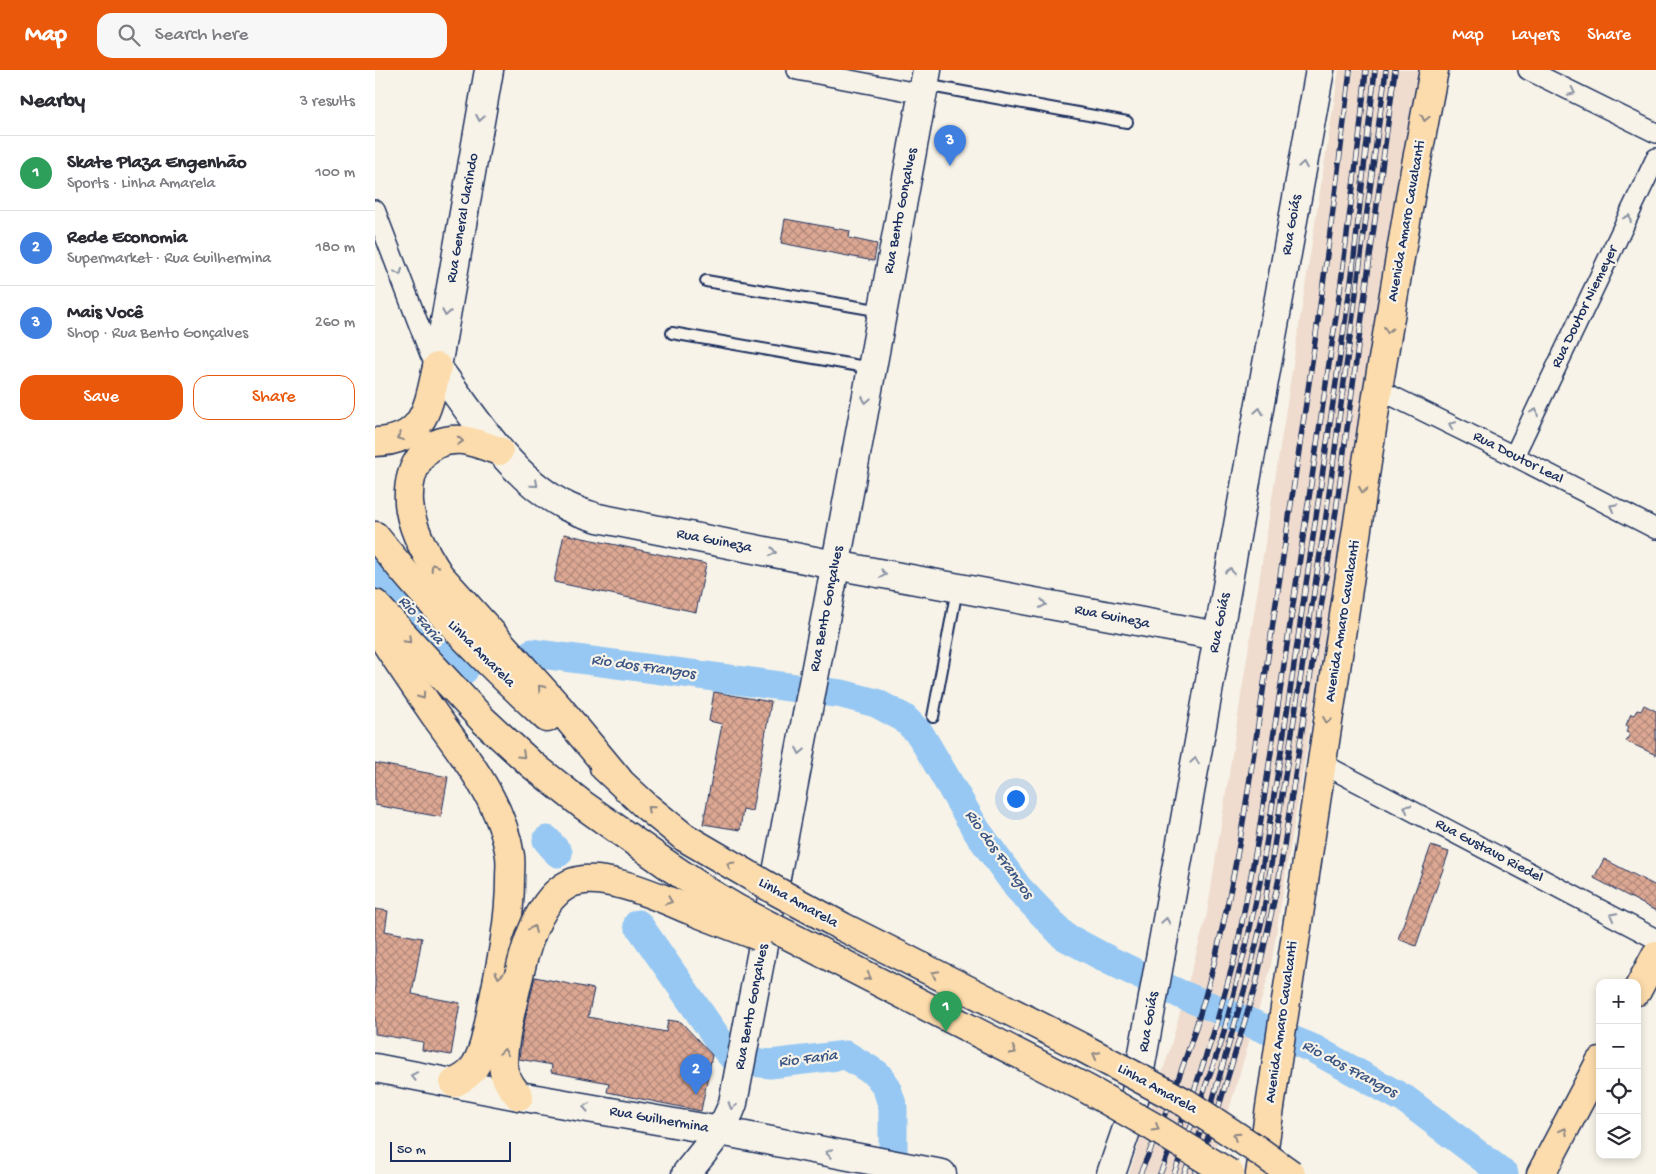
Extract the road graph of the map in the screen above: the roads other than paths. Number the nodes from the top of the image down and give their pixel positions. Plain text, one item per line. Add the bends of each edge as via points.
1 (489, 70) edge
2 (797, 70) edge
3 (1320, 70) edge
4 (1434, 70) edge
5 (1528, 70) edge
6 (925, 83) edge
7 (1127, 122) dead end
8 (1656, 133) edge
9 (1656, 158) edge
10 (375, 210) edge
11 (706, 280) dead end
12 (883, 311) junction
13 (672, 333) dead end
14 (437, 367) junction
15 (872, 368) junction
16 (1378, 389) junction
17 (375, 442) edge
18 (499, 451) junction
19 (1514, 456) junction
20 (1656, 530) edge
21 (375, 536) edge
22 (835, 565) junction
23 (957, 588) junction
24 (375, 604) edge
25 (375, 626) edge
26 (1217, 636) junction
27 (933, 717) dead end
28 (1321, 763) junction
29 (618, 779) junction
30 (1656, 939) edge
31 (825, 954) junction
32 (1656, 955) edge
33 (1641, 983) edge
34 (1280, 1035) junction
35 (375, 1068) edge
36 (1596, 1069) edge
37 (454, 1083) junction
38 (519, 1096) junction
39 (720, 1131) junction
40 (686, 1174) edge
41 (942, 1174) edge
42 (1111, 1174) edge
43 (1230, 1174) edge
44 (1260, 1174) edge
45 (1289, 1174) edge
46 (1541, 1174) edge

1 -> 14 street, Rua General Clarindo
2 - 6 street
26 -> 3 street, Rua Goiás
4 -> 16 main road, Avenida Amaro Cavalcanti
5 -> 8 street
6 - 7 lane
6 - 12 street, Rua Bento Gonçalves
19 -> 9 street, Rua Doutor Niemeyer
10 -> 14 street, Rua Guineza
11 - 12 lane
12 - 15 street, Rua Bento Gonçalves
13 - 15 lane
14 -> 17 main road via 428,406 420,422 401,439
14 - 18 street, Rua Guineza
15 -> 22 street, Rua Bento Gonçalves
19 -> 16 street, Rua Doutor Leal
16 -> 28 main road, Avenida Amaro Cavalcanti
18 -> 22 street, Rua Guineza via 538,488 574,510 598,518
29 -> 18 main road via 560,709 440,576 415,528 409,504 409,484 419,458 447,441 463,440
20 -> 19 street, Rua Doutor Leal
21 - 29 main road, Linha Amarela via 410,581 469,644 564,734
22 -> 23 street, Rua Guineza
22 -> 39 street, Rua Bento Gonçalves via 738,1079 729,1117
23 -> 26 street, Rua Guineza
23 - 27 lane
24 -> 31 main road, bridge via 483,720 583,805 705,890
25 -> 37 main road via 490,797 510,857 506,933 482,1051 473,1070
42 -> 26 street, Rua Goiás via 1136,1092
30 -> 28 street, Rua Gustavo Riedel
28 - 34 main road, Avenida Amaro Cavalcanti
45 -> 29 main road, Linha Amarela, bridge via 1186,1103 843,928 735,868 684,837
38 -> 31 main road, bridge via 509,1084 502,1057 519,975 531,932 542,911 569,884 583,880 614,883 782,945
31 -> 43 main road, bridge via 1087,1089
32 - 33 main road
34 - 44 main road, Avenida Amaro Cavalcanti
34 - 45 main road via 1279,1146
37 -> 35 street, Rua Guilhermina
46 -> 36 main road
37 - 38 street, Rua Guilhermina
39 -> 38 street, Rua Guilhermina
39 - 40 street, Rua Bento Gonçalves
41 -> 39 street, Rua Guilhermina

